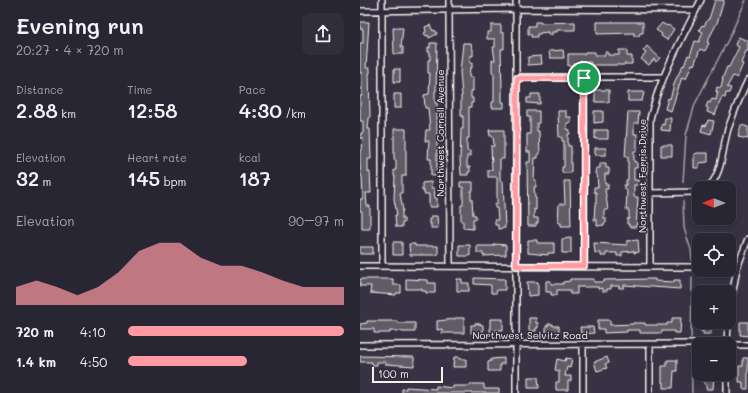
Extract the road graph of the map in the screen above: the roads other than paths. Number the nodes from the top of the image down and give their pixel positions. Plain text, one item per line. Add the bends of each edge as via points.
1 (382, 0) edge
2 (449, 0) edge
3 (516, 0) edge
4 (701, 0) edge
5 (516, 9) junction
6 (449, 10) junction
7 (696, 10) junction
8 (360, 11) edge
9 (382, 11) junction
10 (662, 77) junction
11 (517, 78) junction
12 (584, 78) junction
13 (748, 80) edge
14 (714, 181) edge
15 (650, 192) junction
16 (692, 192) edge
17 (748, 239) edge
18 (360, 266) edge
19 (382, 266) junction
20 (450, 266) junction
21 (516, 266) junction
22 (584, 266) junction
23 (650, 267) junction
24 (692, 267) edge
25 (737, 268) joint
26 (734, 285) edge
27 (516, 344) junction
28 (650, 344) junction
29 (692, 344) edge
30 (736, 344) edge
31 (360, 345) edge
32 (583, 345) junction
33 (748, 345) edge
34 (727, 381) edge
35 (516, 393) edge
36 (583, 393) edge
37 (650, 393) edge
38 (727, 393) edge

1 - 9 street
2 - 6 street, Northwest Cornell Avenue
3 - 5 street
4 - 7 street, Northwest Ferris Drive
5 - 6 street
5 - 7 street
5 - 11 street
6 - 9 street
6 - 20 street, Northwest Cornell Avenue
7 - 10 street, Northwest Ferris Drive
8 - 9 street
9 - 19 street
10 - 12 street
10 - 15 street, Northwest Ferris Drive via 650,119
11 - 12 street
11 - 21 street
12 - 22 street
13 - 14 street via 728,130
15 - 16 street
15 - 23 street, Northwest Ferris Drive
17 - 25 street
18 - 19 street
19 - 20 street
20 - 21 street
21 - 22 street
21 - 27 street
22 - 23 street
23 - 24 street
25 - 26 street
27 - 31 street, Northwest Selvitz Road
27 - 32 street, Northwest Selvitz Road
27 - 35 street
28 - 29 street, Northwest Selvitz Road
28 - 32 street, Northwest Selvitz Road
28 - 37 street
30 - 33 street
32 - 36 street
34 - 38 street

